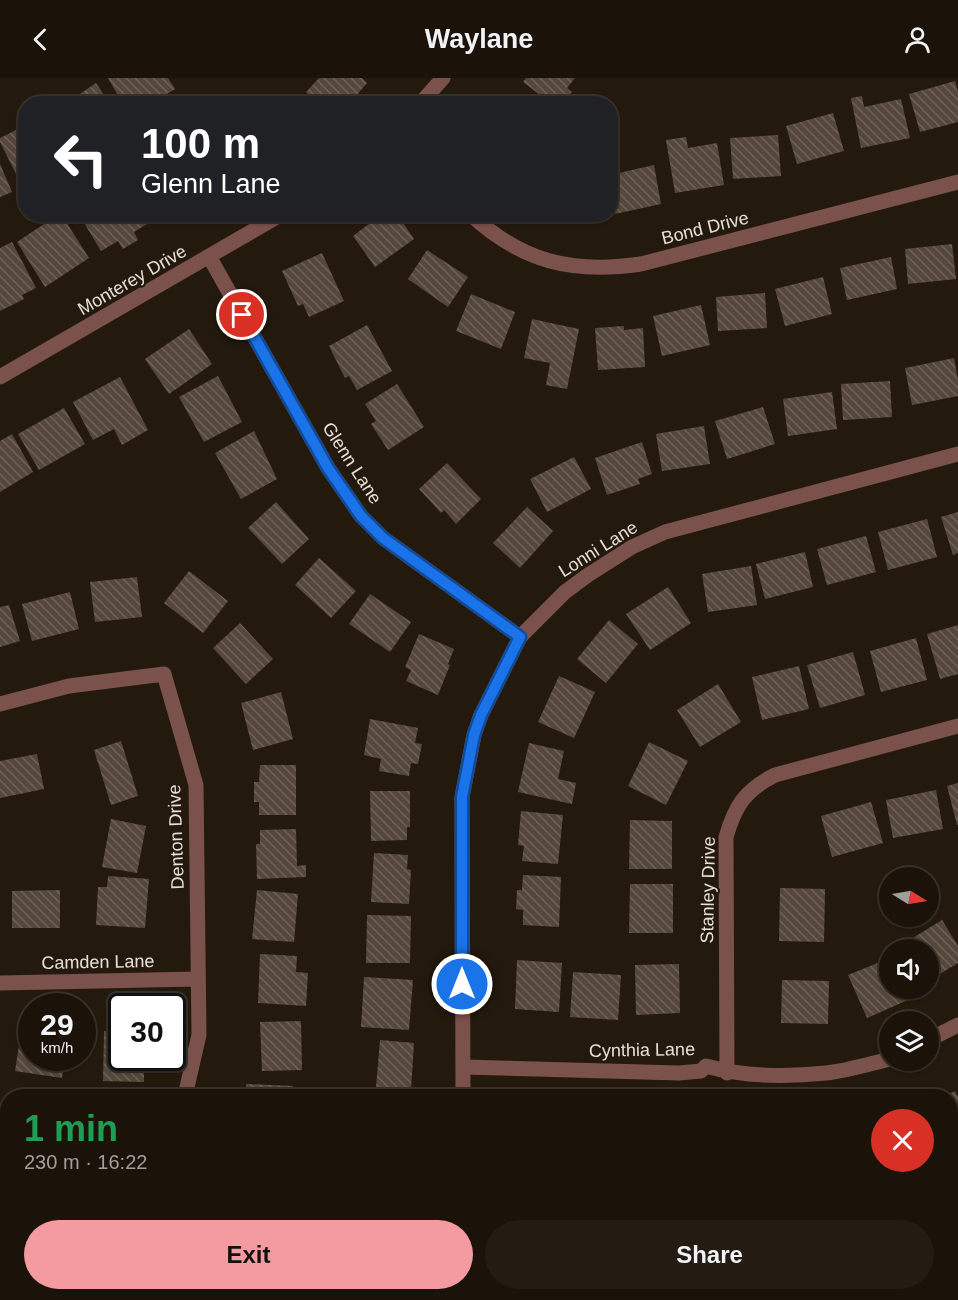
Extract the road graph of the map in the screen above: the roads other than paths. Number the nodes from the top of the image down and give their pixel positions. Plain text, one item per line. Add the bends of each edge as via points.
1 (443, 78) edge
2 (427, 96) edge
3 (958, 182) edge
4 (269, 222) edge
5 (481, 222) edge
6 (210, 258) junction
7 (0, 377) edge
8 (958, 454) edge
9 (520, 637) junction
10 (0, 704) edge
11 (958, 726) edge
12 (198, 979) junction
13 (0, 983) edge
14 (958, 1025) edge
15 (939, 1034) edge
16 (879, 1061) edge
17 (463, 1067) junction
18 (727, 1072) junction
19 (187, 1089) edge
20 (463, 1089) edge

1 - 2 street
3 - 5 street, Bond Drive via 619,267 576,267 547,261 515,248
4 - 6 street, Monterey Drive
6 - 7 street, Monterey Drive
6 - 9 street, Glenn Lane via 328,468 361,516 383,538
8 - 9 street, Lonni Lane via 665,531 588,575
9 - 17 street, Lonni Lane via 478,725 462,797
10 - 12 street, Denton Drive via 69,686 164,674 196,785
11 - 18 street, Stanley Drive via 774,775 757,784 741,801 726,837
12 - 13 street, Camden Lane
12 - 19 street, Denton Drive via 199,1035
14 - 15 street
16 - 18 street, Cynthia Lane via 828,1073
17 - 18 street, Cynthia Lane via 680,1073 701,1071 706,1066
17 - 20 street, Lonni Lane

